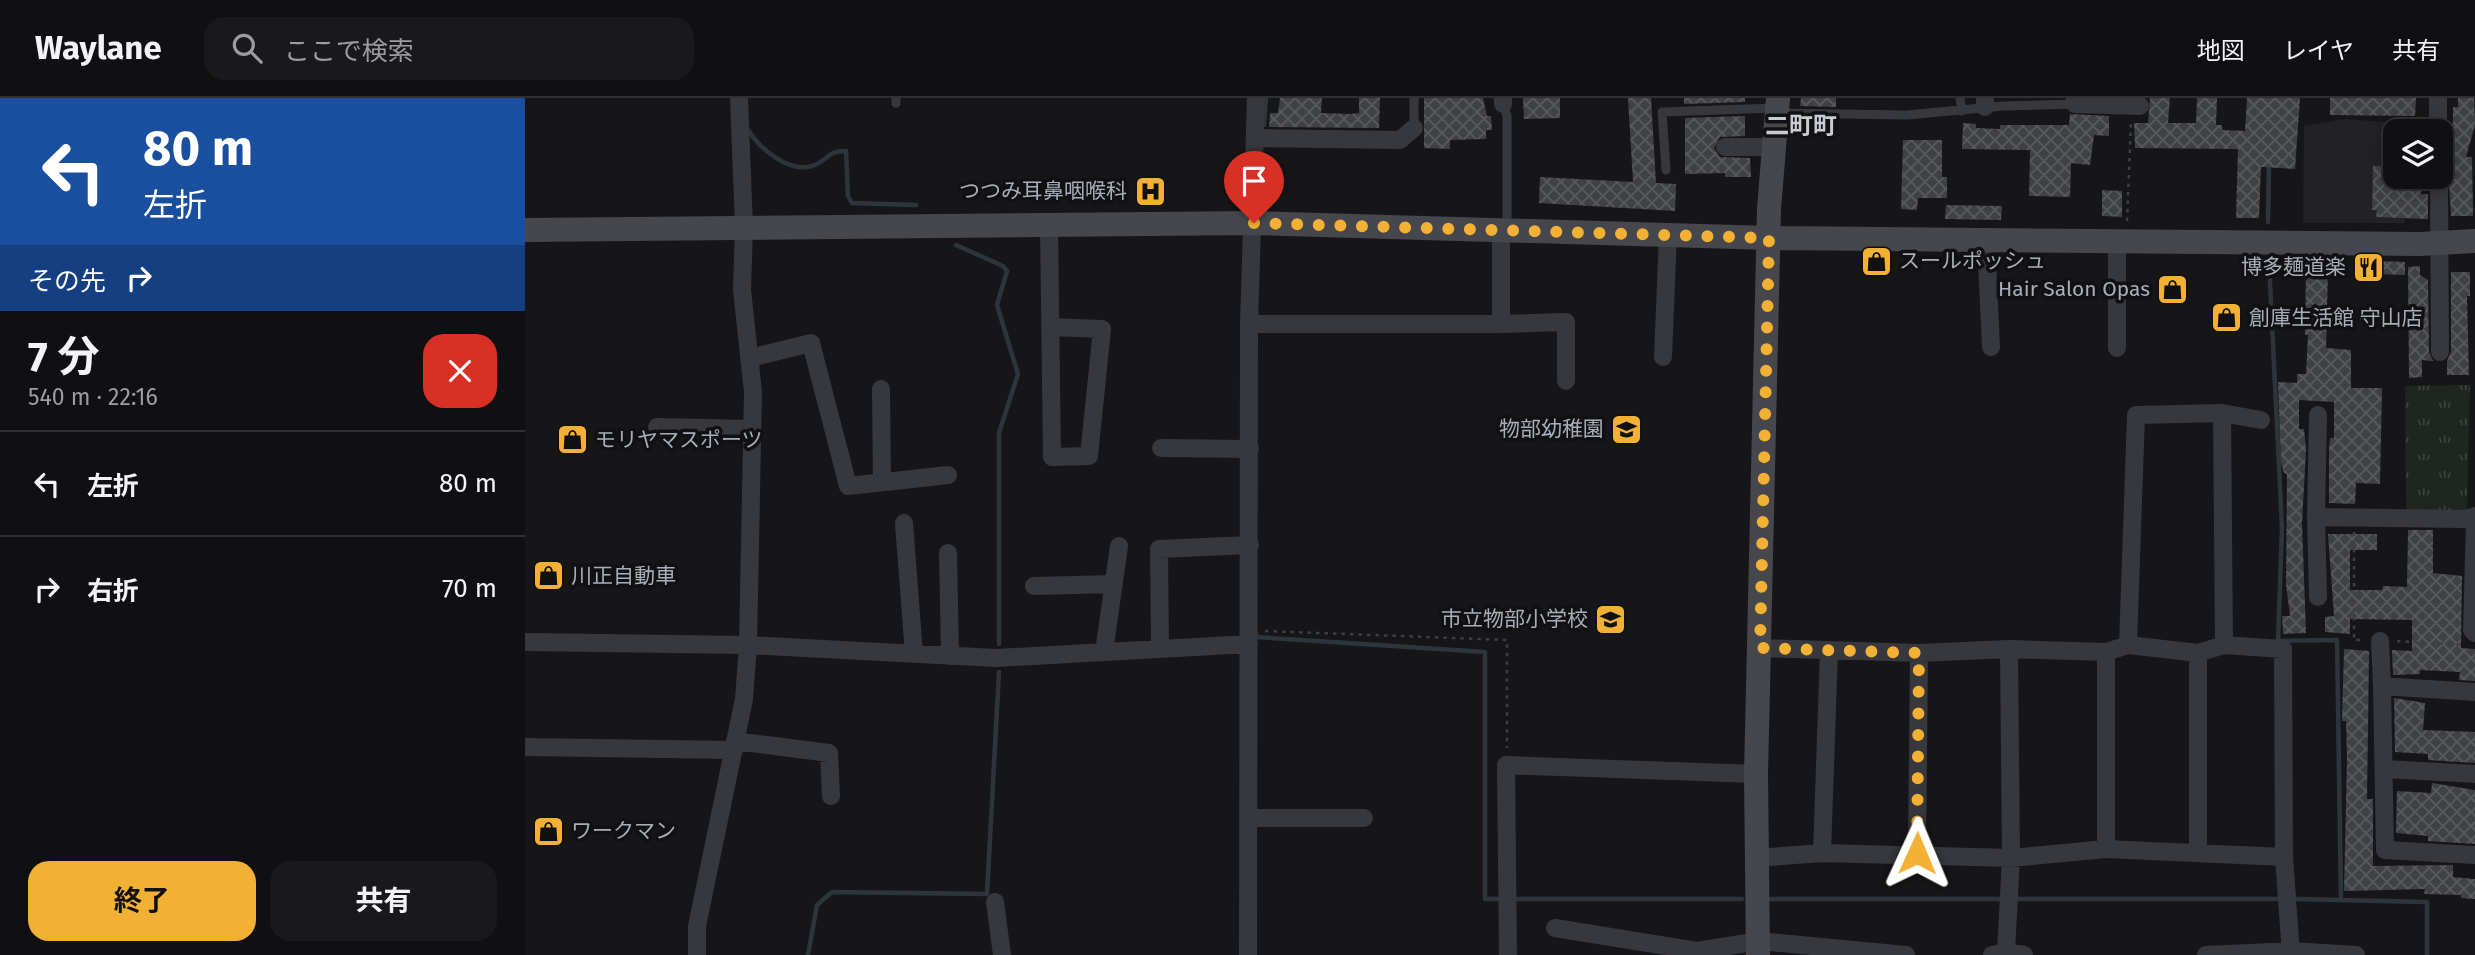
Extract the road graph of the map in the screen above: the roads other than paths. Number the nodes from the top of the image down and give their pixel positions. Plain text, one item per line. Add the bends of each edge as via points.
1 (739, 98) edge
2 (1256, 98) edge
3 (1414, 98) edge
4 (1960, 98) edge
5 (2438, 98) edge
6 (1503, 101) edge
7 (2075, 101) edge
8 (1985, 103) edge
9 (1777, 106) edge
10 (2136, 106) road end
11 (1962, 111) junction
12 (2438, 119) edge
13 (1414, 128) joint
14 (1256, 138) junction
15 (1725, 147) dead end
16 (1774, 147) junction
17 (1666, 170) dead end
18 (2438, 189) edge
19 (1254, 223) junction
20 (1049, 224) junction
21 (744, 227) junction
22 (1507, 229) junction
23 (525, 230) edge
24 (2122, 232) junction
25 (1668, 234) junction
26 (1769, 238) junction
27 (1986, 240) junction
28 (2475, 242) edge
29 (2439, 243) junction
30 (1255, 324) junction
31 (1501, 324) junction
32 (1050, 327) junction
33 (1991, 347) dead end
34 (2117, 348) dead end
35 (2439, 352) dead end
36 (1663, 357) dead end
37 (750, 358) junction
38 (1566, 381) dead end
39 (881, 389) dead end
40 (2222, 413) junction
41 (2318, 415) dead end
42 (2261, 419) dead end
43 (657, 427) dead end
44 (752, 429) junction
45 (1161, 448) dead end
46 (1250, 449) junction
47 (948, 475) dead end
48 (882, 482) junction
49 (2475, 516) edge
50 (2316, 517) junction
51 (904, 523) dead end
52 (2475, 523) edge
53 (1250, 545) junction
54 (1119, 546) dead end
55 (948, 553) dead end
56 (1114, 584) junction
57 (1034, 586) dead end
58 (2319, 597) dead end
59 (1255, 637) junction
60 (2470, 639) edge
61 (2380, 640) road end
62 (525, 642) edge
63 (748, 645) junction
64 (2128, 645) junction
65 (2224, 645) junction
66 (1760, 648) junction
67 (1160, 649) junction
68 (2009, 649) junction
69 (1829, 650) junction
70 (1104, 652) junction
71 (2106, 652) junction
72 (914, 653) junction
73 (1919, 653) junction
74 (2198, 653) junction
75 (950, 656) junction
76 (2382, 686) junction
77 (2475, 692) edge
78 (735, 745) junction
79 (525, 747) edge
80 (2385, 769) junction
81 (1756, 774) junction
82 (2475, 775) edge
83 (831, 796) dead end
84 (1248, 818) junction
85 (1364, 818) dead end
86 (2106, 849) junction
87 (2198, 851) junction
88 (1822, 853) junction
89 (1917, 853) junction
90 (2475, 855) edge
91 (2284, 857) junction
92 (1756, 858) junction
93 (2011, 858) junction
94 (995, 902) dead end
95 (1555, 928) dead end
96 (1617, 948) edge
97 (1758, 948) edge
98 (1805, 950) edge
99 (1697, 953) edge
100 (2291, 953) edge
101 (1886, 954) edge
102 (2007, 954) edge
103 (697, 955) edge
104 (1002, 955) edge
105 (1248, 955) edge
106 (1508, 955) edge
107 (1906, 955) edge
108 (2206, 955) edge
109 (2356, 955) edge

1 - 21 street
2 - 14 street
3 - 13 lane
4 - 11 lane
5 - 12 street
6 - 22 lane via 1507,116
7 - 8 lane
7 - 10 street
8 - 11 lane
9 - 11 lane via 1907,115
9 - 16 street
9 - 17 lane via 1662,113
13 - 14 street via 1401,140
14 - 19 street
15 - 16 street
16 - 26 street
18 - 29 street
19 - 20 street
19 - 22 street
19 - 30 street
20 - 21 street
20 - 32 street
21 - 23 street
21 - 37 street via 742,290
22 - 25 street
22 - 31 street via 1501,241
24 - 27 street
24 - 29 street
24 - 34 street
25 - 26 street
25 - 36 street
26 - 27 street
26 - 66 street
27 - 33 street
28 - 29 street
29 - 35 street
30 - 31 street
30 - 46 street
31 - 38 street via 1566,322
32 - 32 street via 1052,457 1089,456 1102,329
37 - 44 street
37 - 48 street via 811,343 848,486
39 - 48 street
40 - 42 street
40 - 64 street via 2136,415
40 - 65 street
41 - 50 street
43 - 44 street
44 - 63 street
45 - 46 street
46 - 53 street
47 - 48 street
49 - 50 street
50 - 58 street
51 - 72 street
52 - 60 street
53 - 59 street
53 - 67 street via 1159,549
54 - 56 street
55 - 75 street
56 - 57 street
56 - 70 street
59 - 67 street
59 - 84 street
61 - 76 street
62 - 63 street
63 - 72 street
63 - 78 street
64 - 71 street
64 - 74 street
65 - 74 street
65 - 91 street via 2283,649
66 - 69 street
66 - 81 street
67 - 70 street
68 - 71 street
68 - 73 street
68 - 93 street
69 - 73 street
69 - 88 street
70 - 75 street
71 - 86 street
72 - 75 street
73 - 89 street
74 - 87 street
76 - 77 street
76 - 80 street
78 - 79 street
78 - 83 street via 829,753
78 - 103 street via 697,926
80 - 82 street
80 - 90 street via 2385,850
81 - 92 street
81 - 106 street via 1506,765
84 - 85 street
84 - 105 street
86 - 87 street
86 - 93 street
87 - 91 street
88 - 89 street
88 - 92 street
89 - 93 street
91 - 100 street
92 - 97 street
93 - 102 street
94 - 104 street
95 - 96 street
96 - 99 street
97 - 98 street
97 - 99 street
98 - 101 street
100 - 108 street
100 - 109 street
101 - 107 street

